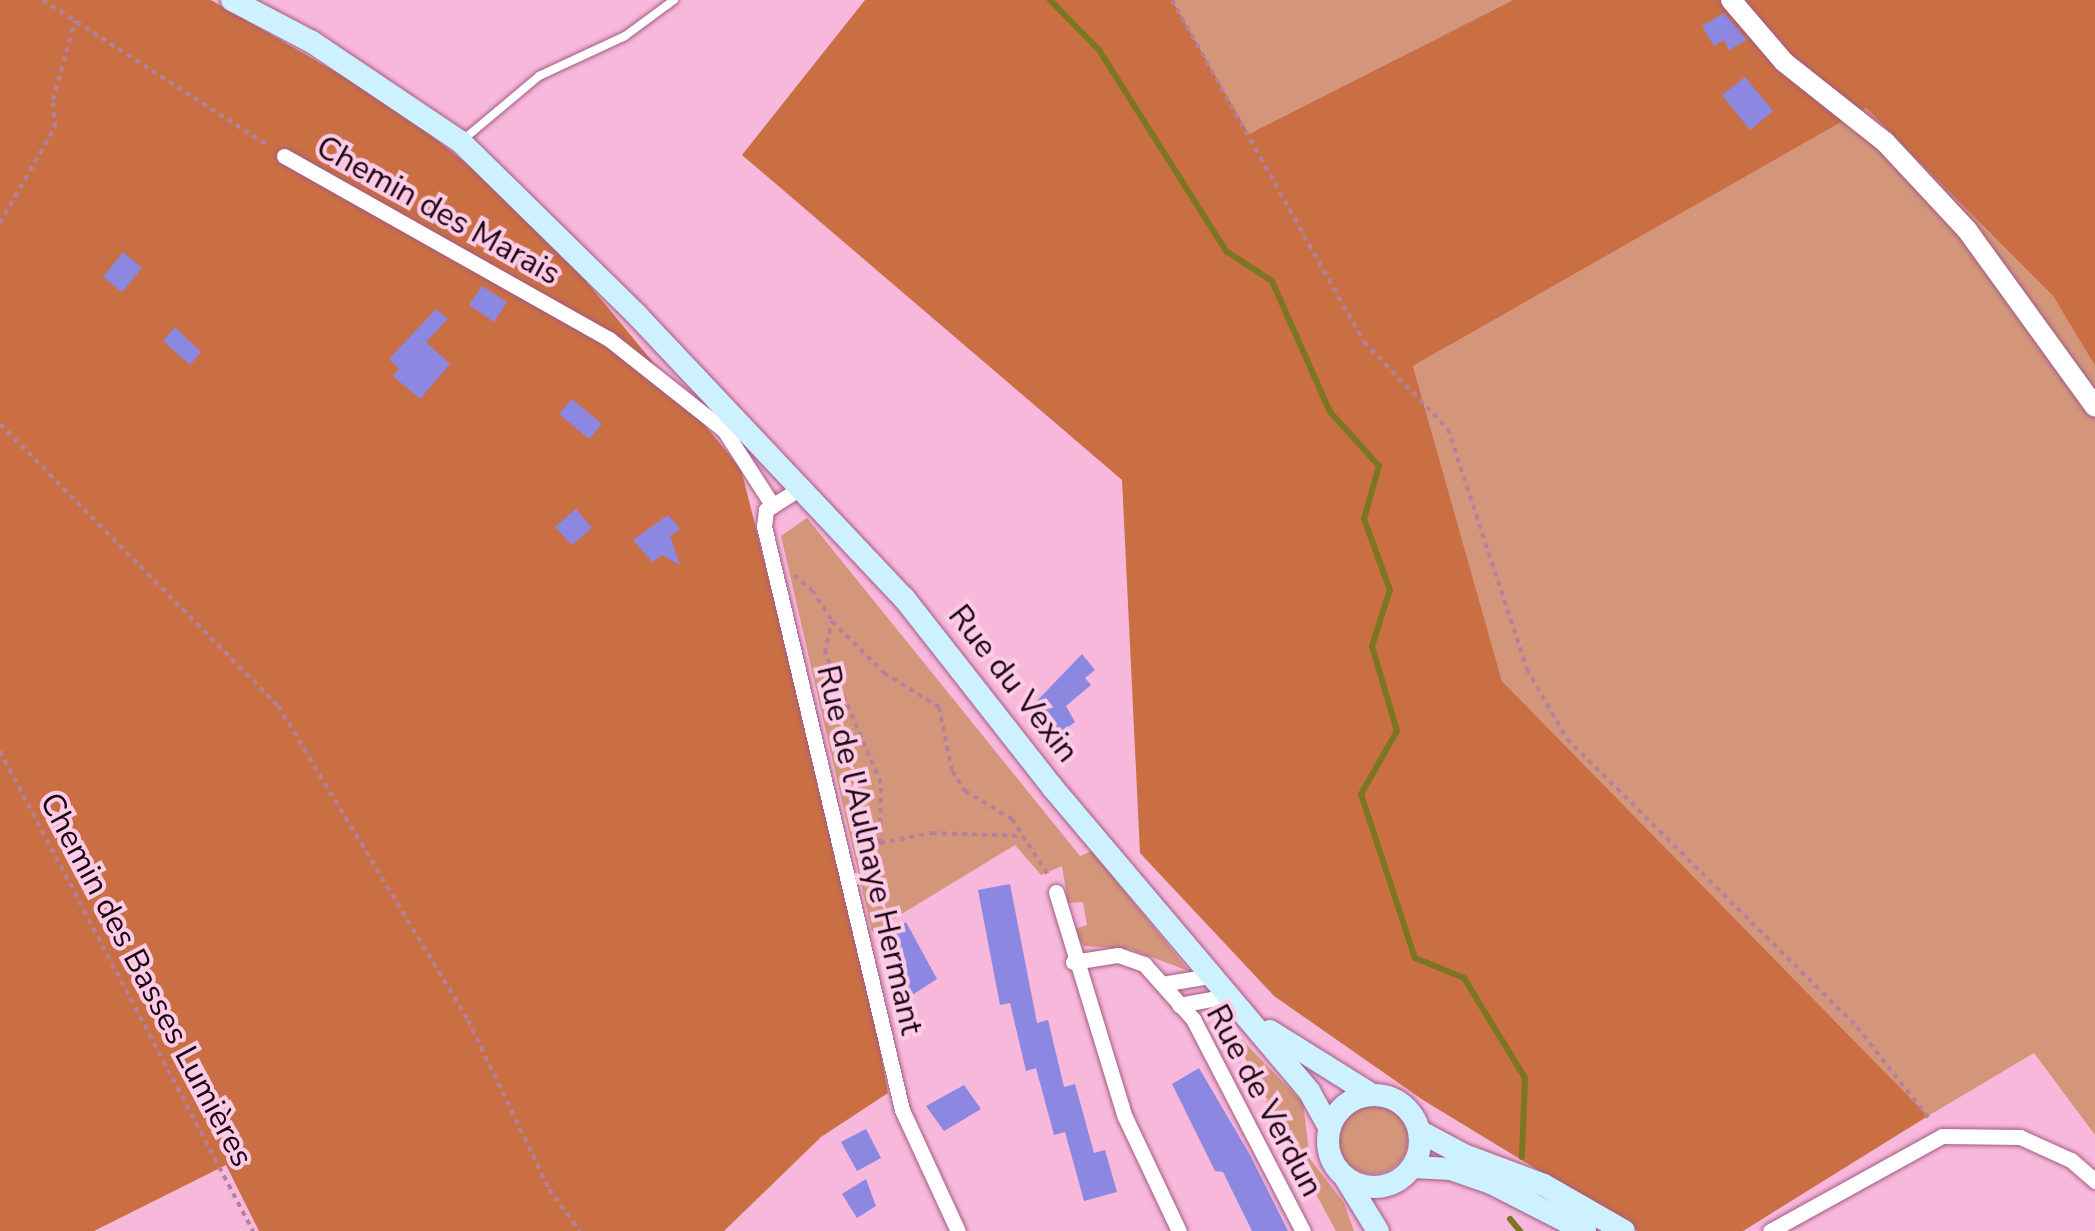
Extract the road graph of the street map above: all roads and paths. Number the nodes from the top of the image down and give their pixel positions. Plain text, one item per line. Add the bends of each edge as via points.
1 (43, 0) edge
2 (232, 0) edge
3 (674, 0) edge
4 (1172, 0) edge
5 (1731, 0) edge
6 (75, 21) junction
7 (460, 142) junction
8 (284, 156) joint
9 (0, 223) edge
10 (2095, 406) edge
11 (713, 410) junction
12 (0, 424) edge
13 (798, 489) junction
14 (772, 506) junction
15 (787, 569) dead end
16 (832, 622) junction
17 (0, 751) edge
18 (1022, 836) junction
19 (880, 843) junction
20 (851, 885) junction
21 (1056, 892) joint
22 (1073, 962) junction
23 (1210, 976) junction
24 (1162, 984) junction
25 (1179, 1004) junction
26 (1235, 1004) junction
27 (1371, 1094) junction
28 (1329, 1127) junction
29 (1420, 1130) junction
30 (1942, 1136) junction
31 (1413, 1167) junction
32 (1346, 1179) junction
33 (2095, 1181) edge
34 (1392, 1184) junction
35 (1378, 1230) edge
36 (253, 1231) edge
37 (580, 1231) edge
38 (958, 1231) edge
39 (1179, 1231) edge
40 (1303, 1231) edge
41 (1585, 1231) edge
42 (1624, 1231) edge
43 (1770, 1231) edge

1 - 6 path, Chemin des Marais
2 - 7 main road, Rue du Vexin via 312,42
3 - 7 lane via 625,36 539,76
4 - 30 path via 1364,342 1448,429 1527,669 1567,740 1856,1027
5 - 10 street via 1784,62 1885,142 1967,230
6 - 8 path, Chemin des Marais
6 - 9 path via 54,100 55,128
7 - 11 main road, Rue du Vexin via 557,232
8 - 11 street, Chemin des Marais via 609,339
11 - 13 main road, Rue du Vexin
11 - 14 street, Chemin des Marais
12 - 37 path via 278,706 468,1020 549,1189
13 - 14 street
13 - 23 main road, Rue du Vexin via 904,598
14 - 20 street, Rue de l'Aulnaye Hermant via 764,526
15 - 16 path via 812,590
16 - 18 path via 884,673 939,707 952,771 965,790 1012,820
16 - 19 path via 825,652 881,783
17 - 36 path, Chemin des Basses Lumières
18 - 19 path via 932,833
18 - 21 path
19 - 20 path
20 - 38 street, Rue de l'Aulnaye Hermant via 902,1110
21 - 22 street
22 - 24 street, Rue de Verdun via 1118,956 1144,964
22 - 39 street via 1125,1117
23 - 24 street
23 - 26 main road, Rue du Vexin
24 - 25 street, Rue de Verdun
25 - 26 street
25 - 40 street, Rue de Verdun
26 - 27 main road
26 - 28 main road via 1309,1091
27 - 28 main road via 1345,1104
27 - 29 main road via 1407,1108
28 - 32 main road via 1331,1161
29 - 31 main road
29 - 42 main road via 1464,1156 1544,1185
30 - 33 street via 2020,1136 2057,1152
30 - 43 street
31 - 34 main road
31 - 41 main road via 1451,1169 1491,1183
32 - 34 main road via 1376,1188
32 - 35 main road
34 - 35 main road

